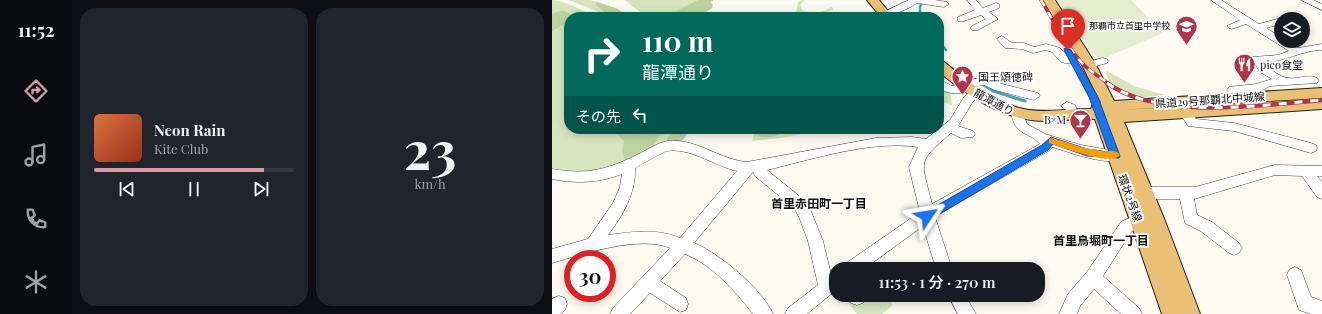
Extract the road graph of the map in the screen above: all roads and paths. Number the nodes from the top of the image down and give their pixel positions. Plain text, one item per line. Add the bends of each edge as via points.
1 (873, 0) edge
2 (915, 0) edge
3 (971, 0) edge
4 (1037, 0) edge
5 (1049, 0) edge
6 (1305, 0) edge
7 (1217, 2) edge
8 (944, 4) dead end
9 (996, 6) dead end
10 (1322, 7) edge
11 (980, 10) junction
12 (880, 12) edge
13 (892, 12) edge
14 (961, 19) dead end
15 (1247, 20) junction
16 (1274, 23) edge
17 (1232, 26) dead end
18 (1258, 27) junction
19 (975, 28) dead end
20 (1004, 44) dead end
21 (1322, 47) edge
22 (1296, 51) junction
23 (1074, 60) junction
24 (1103, 62) dead end
25 (1089, 65) junction
26 (944, 68) edge
27 (1313, 80) dead end
28 (1286, 82) junction
29 (944, 86) edge
30 (969, 89) junction
31 (1233, 90) dead end
32 (1322, 93) edge
33 (1034, 96) dead end
34 (1322, 104) edge
35 (1017, 112) junction
36 (1109, 112) junction
37 (1186, 113) junction
38 (950, 127) junction
39 (944, 131) edge
40 (941, 134) edge
41 (969, 134) dead end
42 (1051, 140) junction
43 (927, 144) junction
44 (1311, 148) dead end
45 (1115, 156) junction
46 (628, 166) junction
47 (754, 167) junction
48 (1305, 170) junction
49 (1322, 171) edge
50 (552, 174) edge
51 (1145, 193) junction
52 (1322, 193) edge
53 (1186, 194) junction
54 (927, 216) junction
55 (1138, 220) junction
56 (593, 244) junction
57 (684, 245) junction
58 (1234, 248) dead end
59 (552, 256) edge
60 (861, 262) edge
61 (942, 262) edge
62 (1295, 275) dead end
63 (1093, 276) junction
64 (829, 282) edge
65 (649, 283) junction
66 (829, 285) edge
67 (960, 302) edge
68 (680, 304) dead end
69 (1322, 308) edge
70 (619, 314) edge
71 (764, 314) edge
72 (794, 314) edge
73 (967, 314) edge
74 (1068, 314) edge
75 (1133, 314) edge
76 (1172, 314) edge
77 (1190, 314) edge

1 - 12 main road
2 - 8 street
2 - 13 street
3 - 11 street
4 - 23 main road, 環状2号線
5 - 25 main road, 環状2号線
6 - 10 street
7 - 15 street
9 - 11 street
11 - 14 street
11 - 19 street via 992,19
15 - 17 street
15 - 18 street
16 - 18 street
18 - 22 street
20 - 23 street via 1024,46 1033,50 1046,47 1056,50 1065,60
21 - 22 street via 1307,47
22 - 28 street via 1285,56 1257,60 1264,70
23 - 36 main road, 環状2号線
24 - 25 street
25 - 36 main road, 環状2号線
26 - 30 main road, 龍潭通り
27 - 28 street
28 - 31 street
29 - 30 street via 950,90
30 - 33 street via 985,81
30 - 35 main road, 龍潭通り via 996,105
30 - 38 street via 958,116
32 - 36 main road, 県道29号那覇北中城線
34 - 37 main road, 県道29号那覇北中城線
35 - 36 main road, 県道29号那覇北中城線 via 1039,116 1070,111
35 - 42 street, 龍潭通り via 1025,129
36 - 37 main road, 県道29号那覇北中城線
36 - 45 main road, 環状2号線
36 - 51 main road, 環状2号線
37 - 44 street via 1192,122 1234,127
38 - 39 street
38 - 41 street
40 - 43 street
42 - 45 street, 龍潭通り via 1087,152
42 - 54 street via 1045,147
43 - 47 street via 872,144
43 - 54 street via 916,167
45 - 55 main road, 環状2号線
46 - 47 street via 660,149 677,145 686,146 721,162
46 - 50 street via 586,179
46 - 56 street via 627,184 616,214
47 - 57 street
47 - 64 street via 799,204 816,239 824,281
48 - 49 street
48 - 52 street
48 - 53 street via 1267,171 1223,186
51 - 53 street
51 - 77 main road, 環状2号線
53 - 58 street via 1190,219 1207,227
54 - 60 street
54 - 61 street
55 - 63 street via 1126,228
55 - 76 main road, 環状2号線
56 - 57 street via 655,237
56 - 59 street
57 - 65 street
57 - 71 street via 718,265
62 - 69 street via 1305,304
63 - 74 street via 1074,300
63 - 75 street
65 - 68 street
65 - 70 street
66 - 72 street
67 - 73 street

